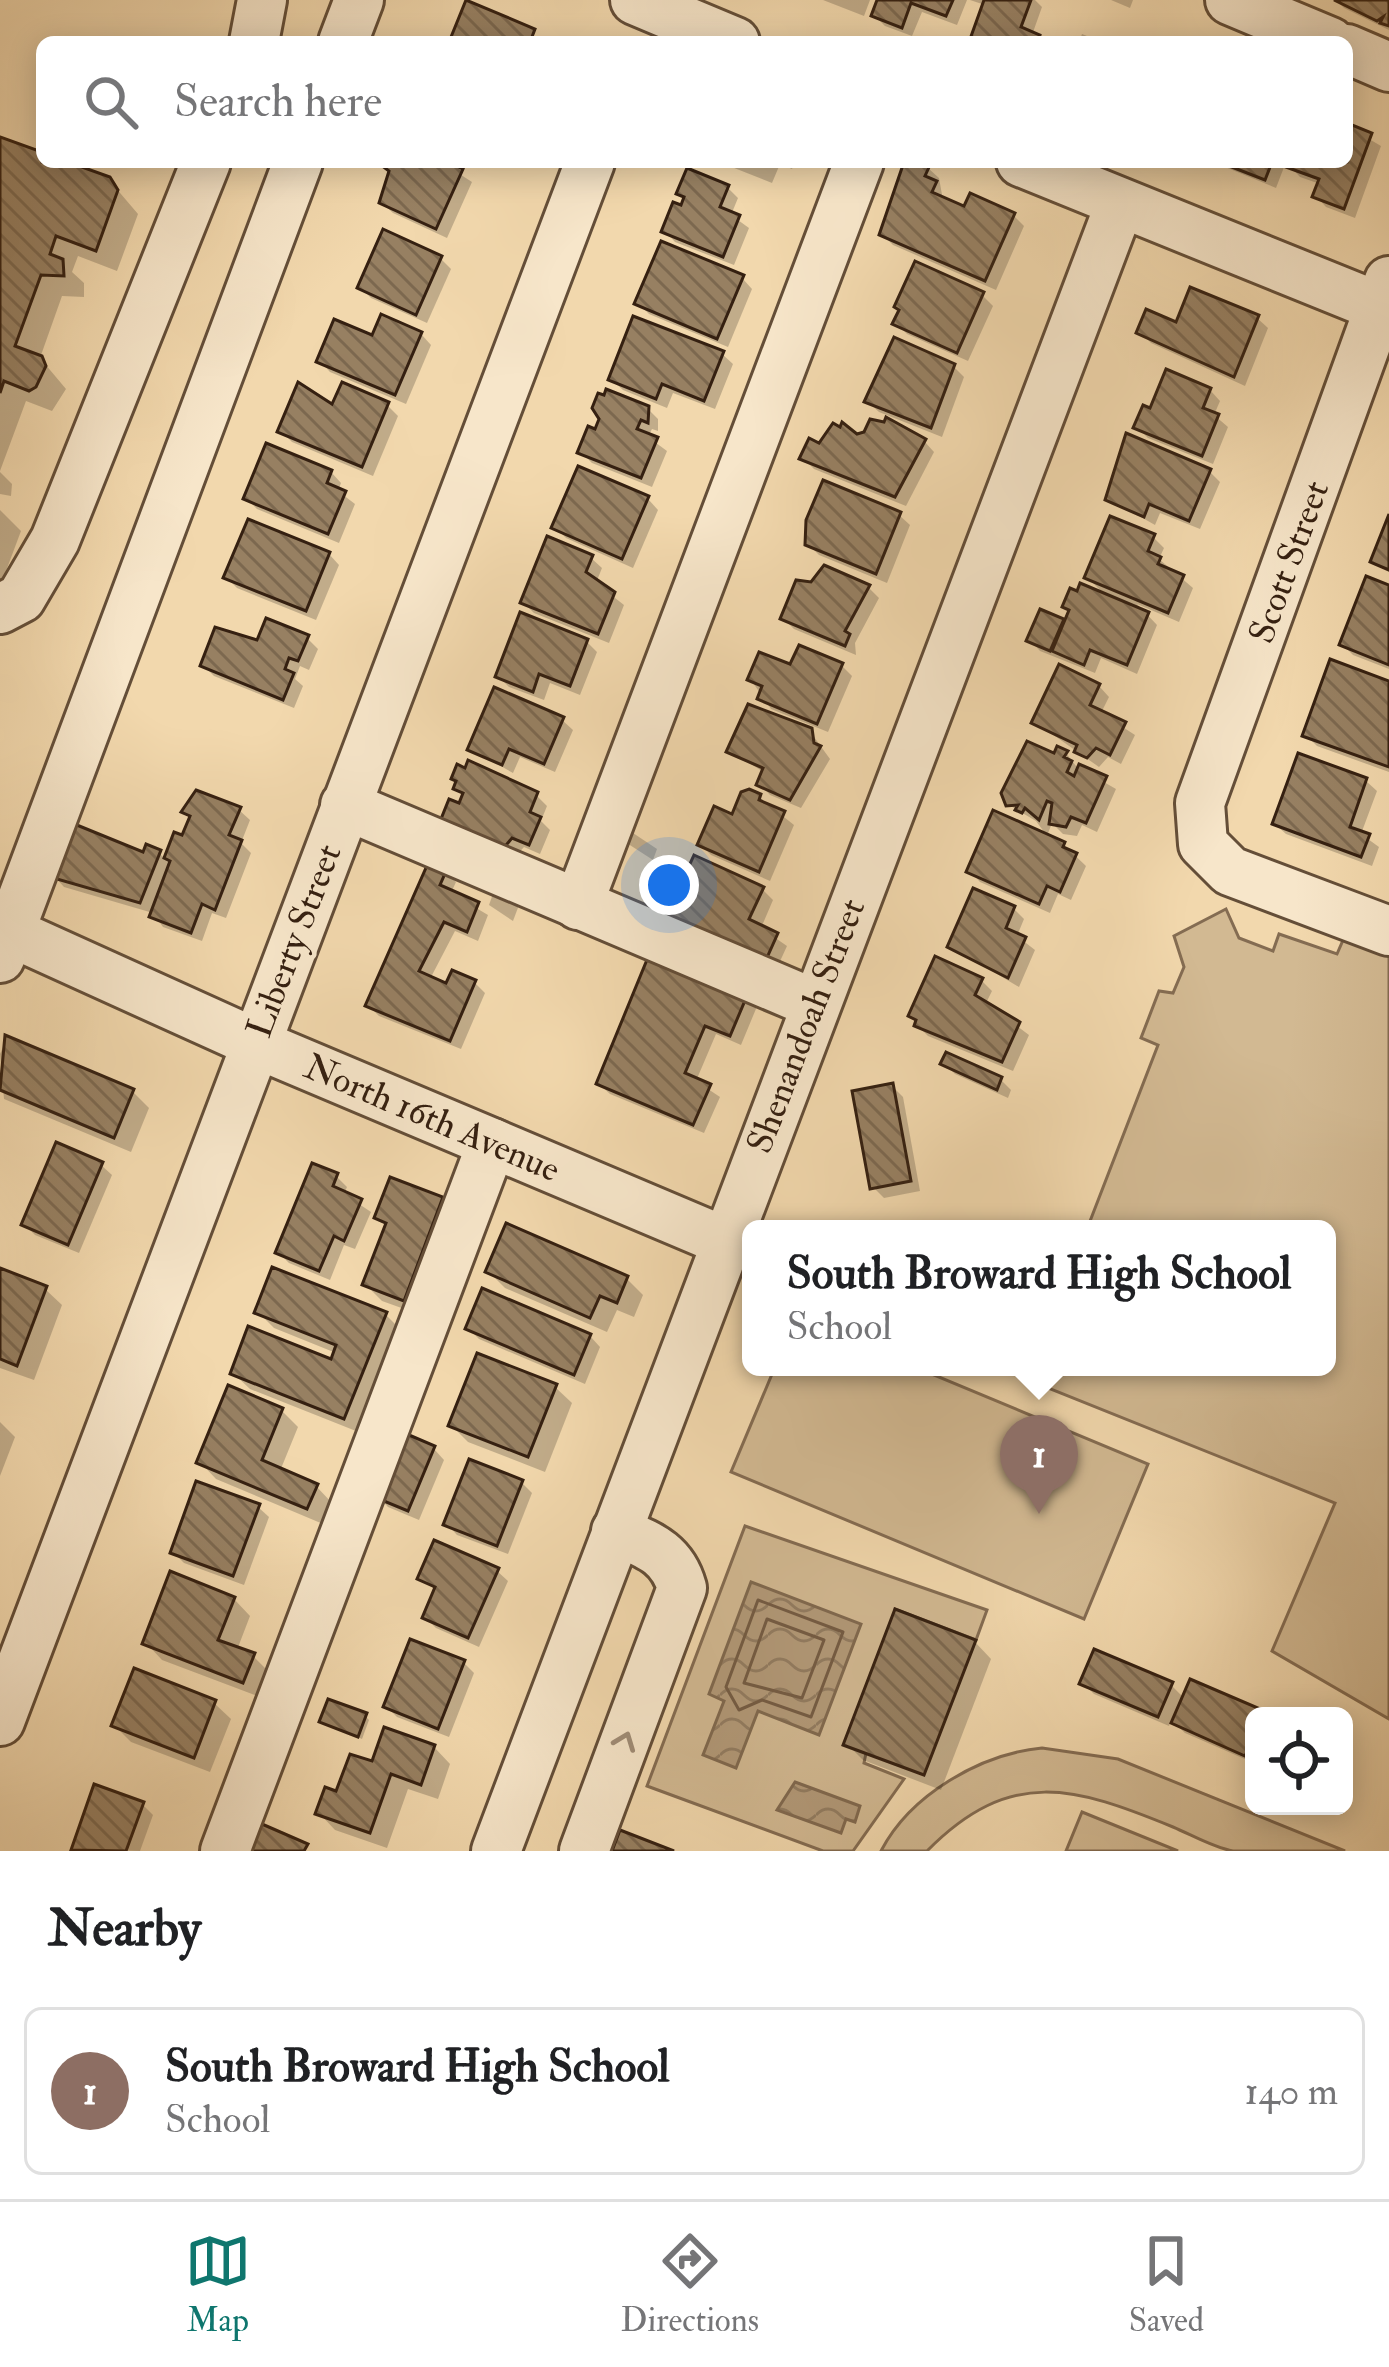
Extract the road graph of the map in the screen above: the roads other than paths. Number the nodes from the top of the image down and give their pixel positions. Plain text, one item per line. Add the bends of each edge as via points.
1 (262, 0) edge
2 (358, 0) edge
3 (1230, 0) edge
4 (642, 12) edge
5 (255, 36) edge
6 (345, 36) edge
7 (716, 36) edge
8 (1316, 36) edge
9 (1353, 52) edge
10 (1389, 67) edge
11 (204, 168) edge
12 (296, 168) edge
13 (588, 168) edge
14 (857, 168) edge
15 (1035, 168) edge
16 (1120, 203) junction
17 (1387, 301) edge
18 (0, 609) edge
19 (346, 805) junction
20 (578, 904) junction
21 (1389, 931) edge
22 (5, 945) edge
23 (815, 1004) junction
24 (255, 1043) junction
25 (492, 1143) junction
26 (724, 1241) junction
27 (616, 1531) junction
28 (0, 1721) edge
29 (225, 1851) edge
30 (496, 1851) edge
31 (584, 1851) edge

1 - 5 street
2 - 6 street
3 - 8 street
4 - 7 street
9 - 10 street
11 - 18 street via 56,540 21,598
12 - 22 street
13 - 19 street, Liberty Street
14 - 20 street
15 - 16 street
16 - 17 street
16 - 23 street, Shenandoah Street
17 - 21 street, Scott Street via 1200,803 1203,844 1230,871
19 - 20 street
19 - 24 street, Liberty Street
20 - 23 street
22 - 24 street, North 16th Avenue
23 - 26 street, Shenandoah Street
24 - 25 street, North 16th Avenue
24 - 28 street, Liberty Street
25 - 26 street, North 16th Avenue
25 - 29 street
26 - 27 street, Shenandoah Street
27 - 30 street, Shenandoah Street
31 -> 27 street via 682,1588 662,1551

